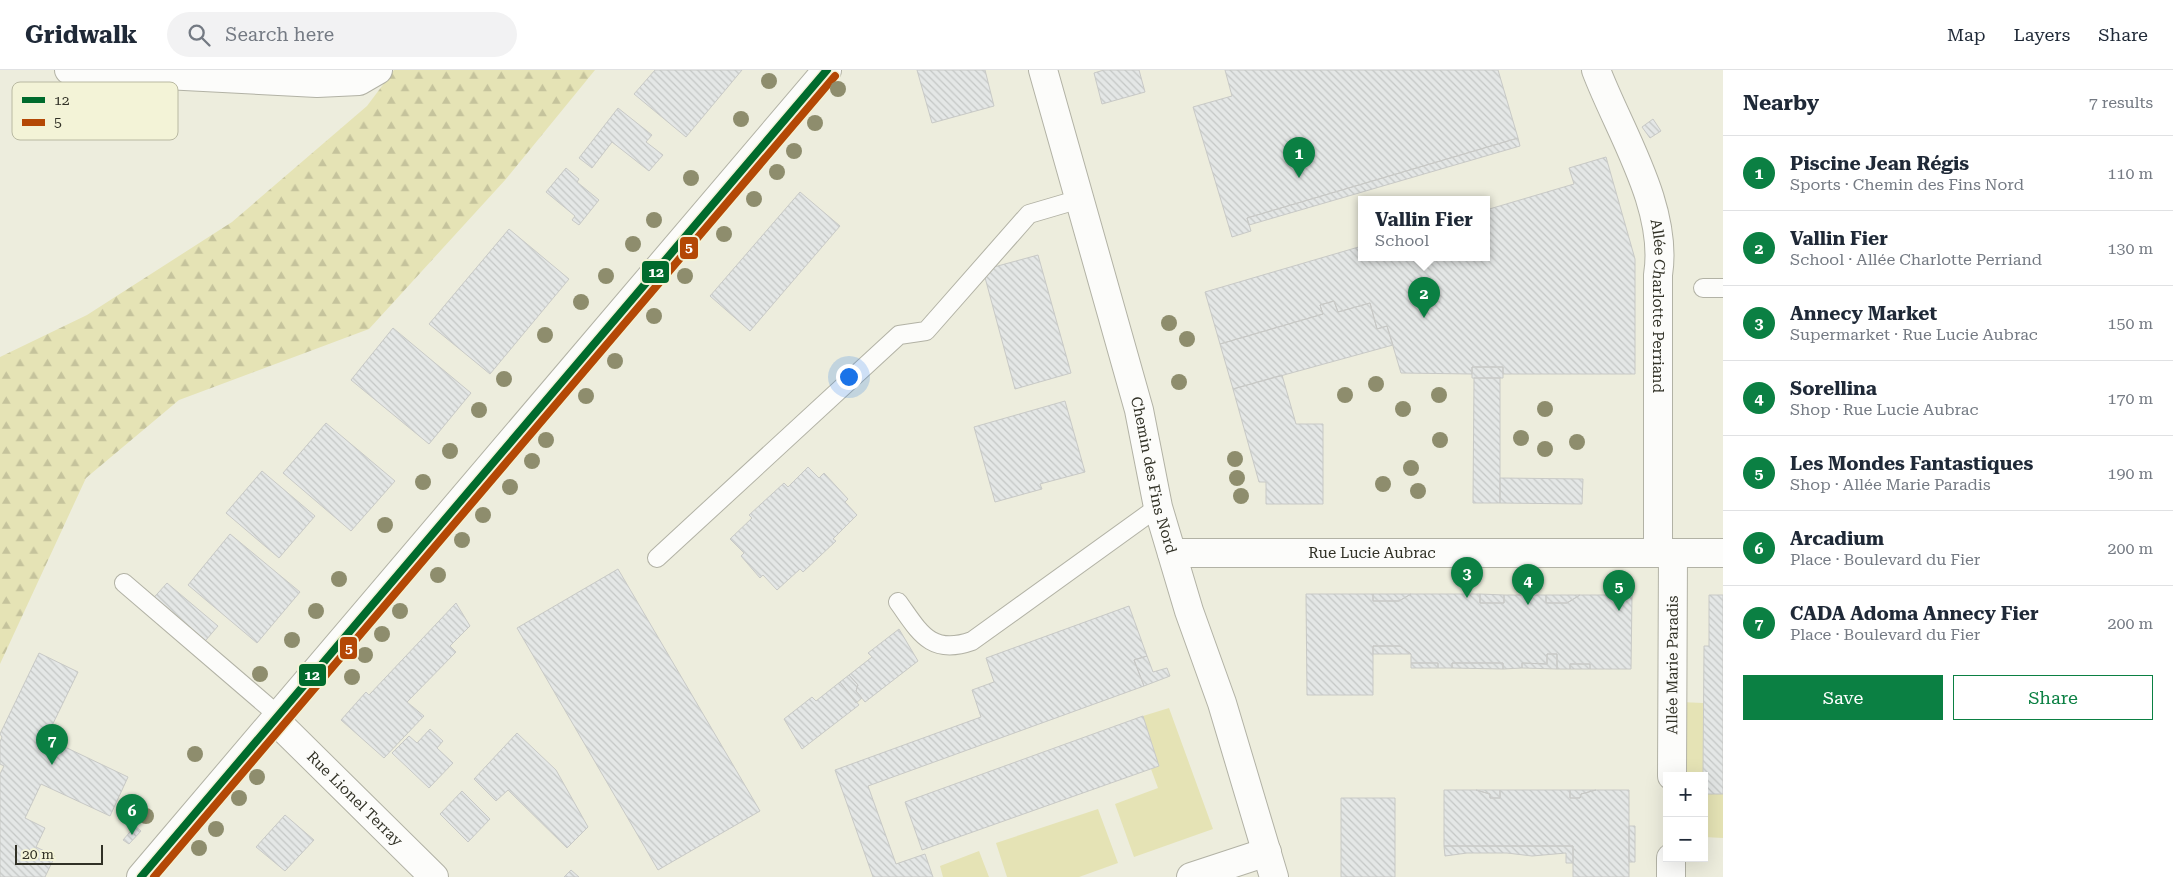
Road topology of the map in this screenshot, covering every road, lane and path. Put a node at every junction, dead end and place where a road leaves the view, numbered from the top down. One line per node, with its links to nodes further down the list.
1 (69, 70): 2 (street)
2 (378, 70)
3 (827, 70): 16 (street)
4 (1043, 70): 6 (street, Chemin des Fins Nord)
5 (1603, 71): 10 (street, Allée Charlotte Perriand)
6 (1080, 199): 9 (street, Chemin des Fins Nord); 13 (lane)
7 (1703, 288): 8 (lane)
8 (1723, 288)
9 (1158, 507): 11 (street, Chemin des Fins Nord); 15 (lane)
10 (1666, 552): 11 (street, Rue Lucie Aubrac); 12 (street, Rue Lucie Aubrac); 17 (street, Allée Marie Paradis)
11 (1172, 553): 19 (street, Chemin des Fins Nord)
12 (1723, 553)
13 (657, 558)
14 (124, 583): 16 (lane)
15 (898, 602)
16 (277, 718): 20 (street); 21 (street, Rue Lionel Terray)
17 (1672, 772)
18 (1671, 862): 23 (street)
19 (1271, 864): 22 (street)
20 (140, 877)
21 (434, 877)
22 (1191, 877)
23 (1671, 877)

